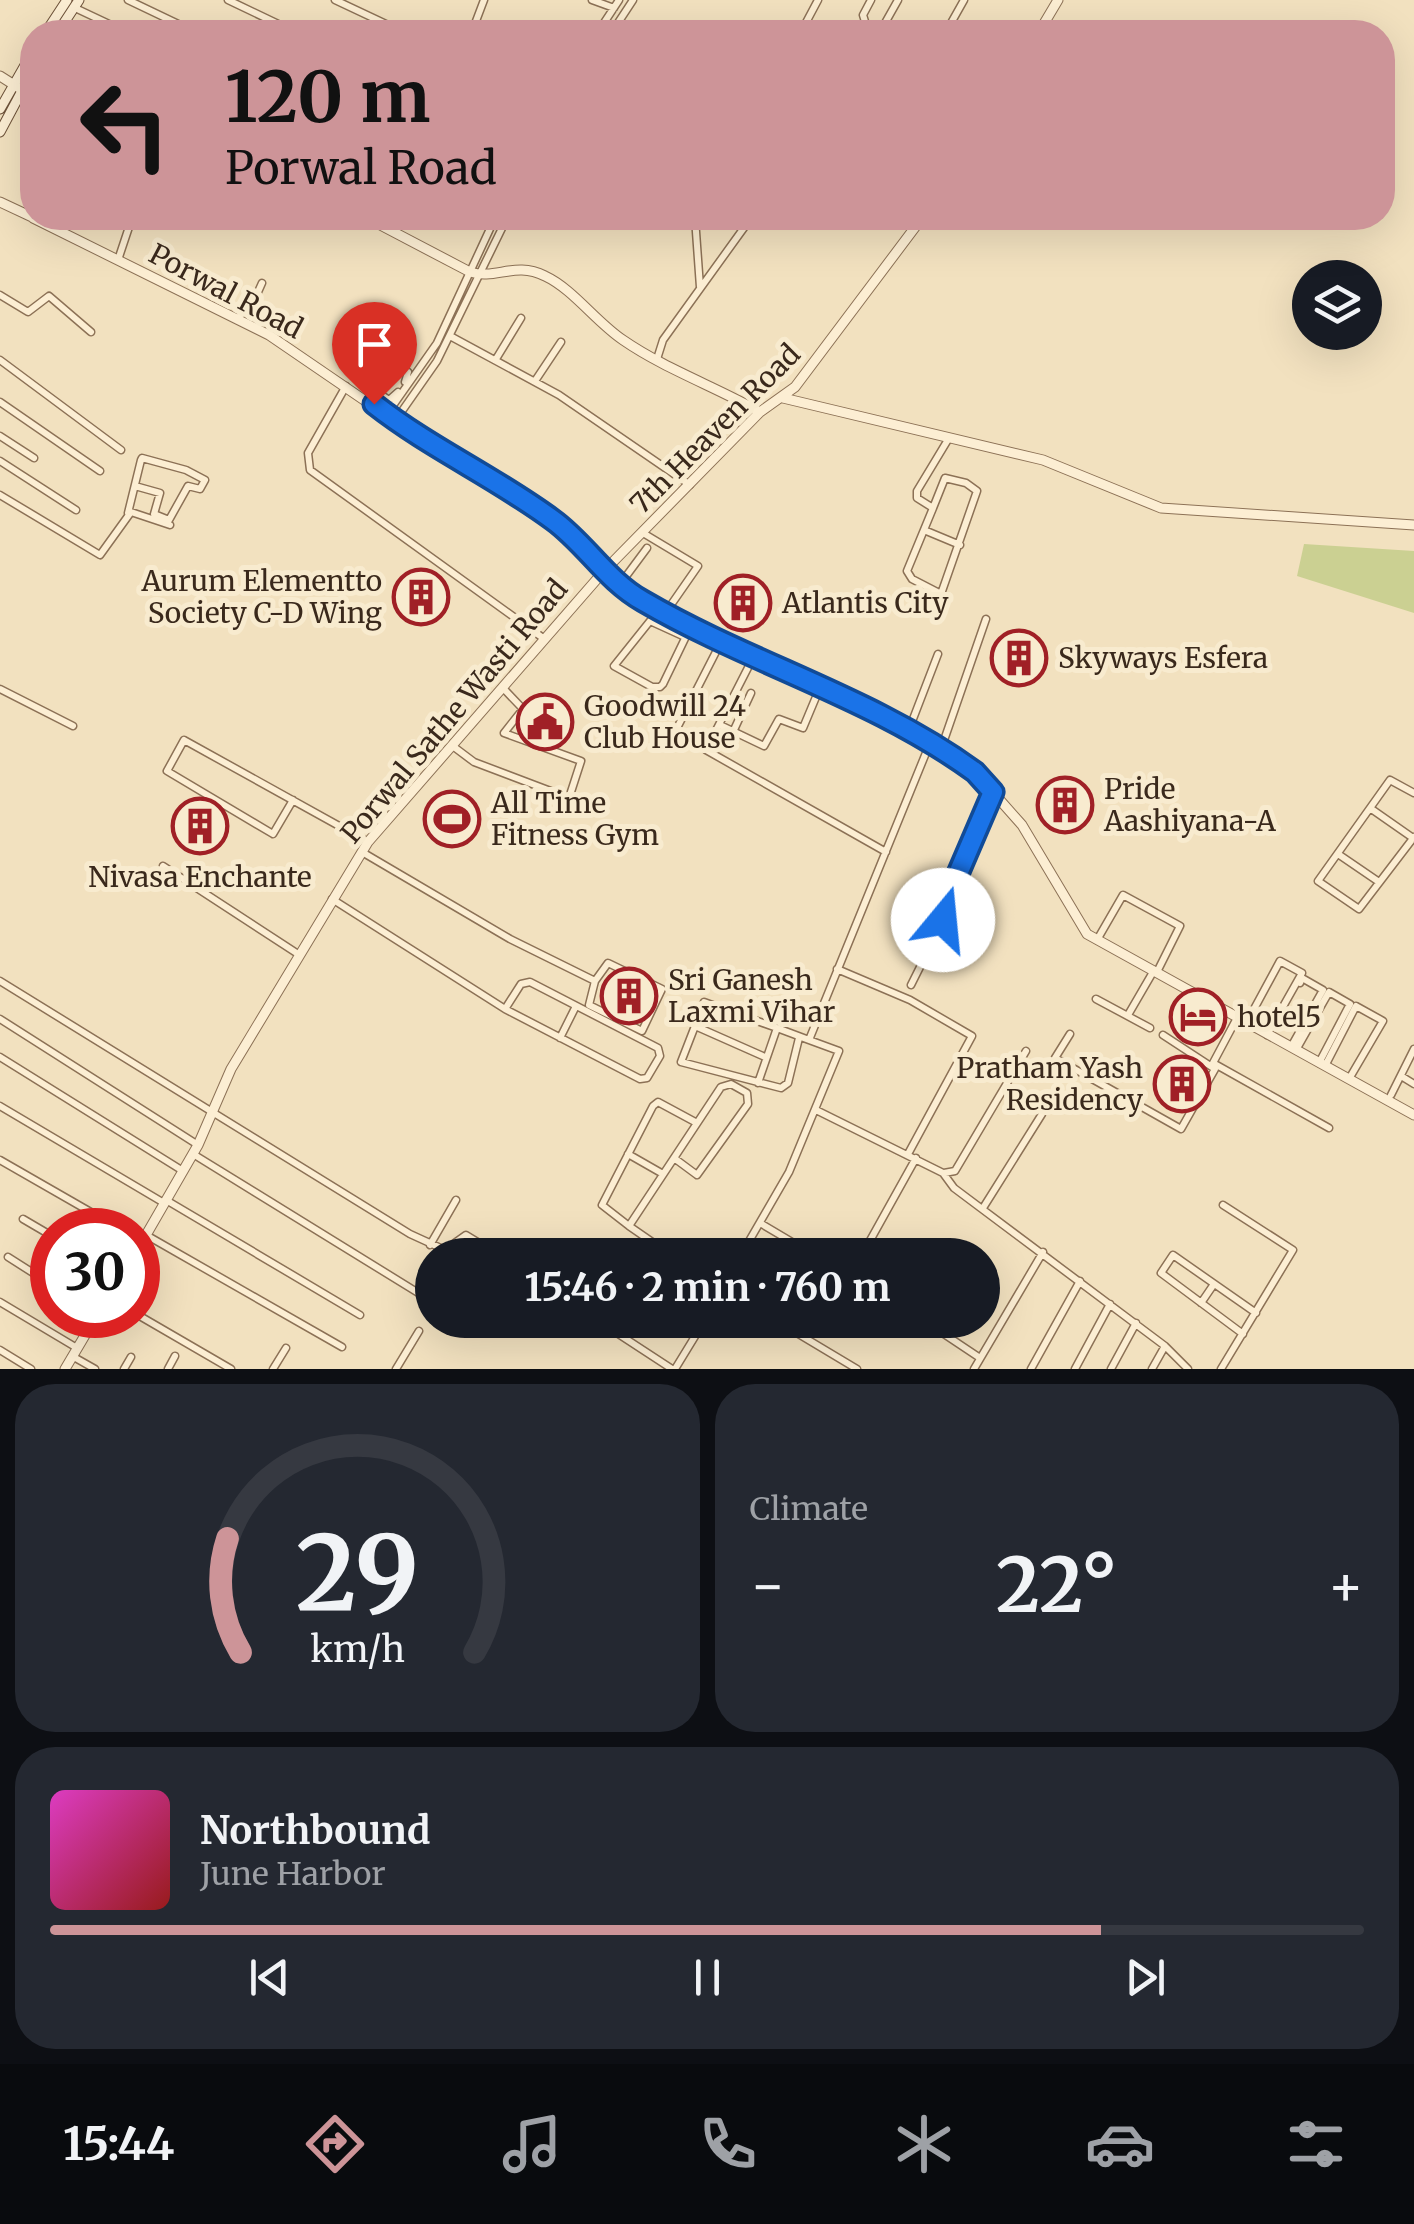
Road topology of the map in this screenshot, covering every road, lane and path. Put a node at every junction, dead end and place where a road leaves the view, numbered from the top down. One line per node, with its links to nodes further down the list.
1 (128, 0): 8 (street)
2 (228, 0): 9 (street)
3 (335, 0): 10 (street)
4 (592, 0): 6 (street)
5 (72, 2): 7 (street)
6 (616, 4)
7 (104, 20)
8 (170, 20)
9 (269, 20)
10 (378, 20)
11 (0, 76): 14 (street)
12 (20, 83): 14 (street)
13 (20, 86): 14 (street)
14 (18, 88): 15 (street); 16 (street)
15 (0, 109)
16 (0, 132)
17 (59, 230): 25 (street, Porwal Road)
18 (128, 230): 25 (street)
19 (390, 230): 26 (street)
20 (490, 230): 26 (street)
21 (500, 230): 26 (street)
22 (696, 230): 28 (street)
23 (742, 230): 28 (street)
24 (913, 230): 40 (street, 7th Heaven Road)
25 (118, 260): 31 (street, Porwal Road)
26 (475, 274): 33 (street); 36 (street); 44 (street)
27 (262, 283): 31 (street)
28 (700, 288): 36 (street)
29 (0, 296): 32 (street)
30 (521, 318): 35 (street)
31 (238, 320): 39 (street, Porwal Road)
32 (91, 332)
33 (450, 336): 35 (street); 44 (street)
34 (561, 342): 38 (street)
35 (496, 359): 38 (street)
36 (657, 359): 43 (street)
37 (0, 360): 47 (street)
38 (536, 382): 52 (street)
39 (346, 385): 41 (street, Porwal Road); 69 (street)
40 (783, 398): 43 (street, 7th Heaven Road); 46 (street)
41 (377, 399): 41 (street); 44 (street, Porwal Road)
42 (0, 402): 50 (street)
43 (760, 412): 52 (street, 7th Heaven Road)
44 (391, 417): 63 (street, Porwal Road)
45 (0, 436): 48 (street)
46 (949, 436): 54 (street); 57 (street)
47 (120, 450)
48 (34, 458)
49 (0, 460): 55 (street)
50 (100, 471)
51 (134, 486): 51 (street); 56 (street)
52 (691, 486): 60 (street, 7th Heaven Road)
53 (0, 494): 56 (street)
54 (933, 508): 59 (street); 61 (street)
55 (76, 510)
56 (128, 513): 58 (street)
57 (1414, 524)
58 (170, 525)
59 (924, 530): 61 (street); 61 (street)
60 (643, 532): 63 (street, 7th Heaven Road); 65 (street)
61 (960, 545)
62 (647, 548): 64 (street)
63 (604, 570): 64 (street, Porwal Road); 69 (street, Porwal Sathe Wasti Road)
64 (620, 584): 65 (street, Porwal Road)
65 (666, 613): 67 (street, Porwal Road)
66 (986, 619): 84 (street)
67 (690, 626): 68 (street); 70 (street, Porwal Road)
68 (685, 636): 68 (street)
69 (543, 638): 74 (street, Porwal Sathe Wasti Road)
70 (722, 640): 71 (street, Porwal Road); 79 (street)
71 (755, 654): 73 (street, Porwal Road); 77 (street)
72 (938, 654): 81 (street)
73 (822, 685): 80 (street); 81 (street, Porwal Road)
74 (502, 687): 83 (street, Porwal Sathe Wasti Road); 83 (street)
75 (0, 689): 78 (street)
76 (751, 693): 80 (street)
77 (719, 725): 80 (street); 91 (street)
78 (73, 726)
79 (676, 730)
80 (733, 732)
81 (908, 732): 82 (street, Porwal Road)
82 (930, 743): 84 (street, Porwal Road); 91 (street)
83 (454, 747): 90 (street, Porwal Sathe Wasti Road)
84 (940, 749): 85 (street, Porwal Road)
85 (993, 792): 96 (street, Porwal Road); 102 (street)
86 (1414, 793): 88 (street)
87 (293, 800): 87 (street); 90 (street)
88 (1370, 808): 89 (street); 92 (street)
89 (1414, 838): 94 (street)
90 (365, 847): 95 (street, Porwal Sathe Wasti Road); 101 (street)
91 (886, 852): 98 (street)
92 (1338, 854): 94 (street); 94 (street)
93 (163, 866): 97 (street)
94 (1379, 882)
95 (332, 899): 97 (street, Porwal Sathe Wasti Road); 105 (street)
96 (1097, 940): 99 (street, Porwal Road); 99 (street)
97 (298, 954): 132 (street, Porwal Sathe Wasti Road)
98 (837, 969): 117 (street); 139 (street)
99 (1155, 972): 106 (street); 108 (street, Porwal Road)
100 (0, 981): 132 (street)
101 (595, 981): 101 (street)
102 (911, 985)
103 (1096, 999): 106 (street)
104 (576, 1006): 105 (street); 115 (street); 115 (street)
105 (505, 1009): 115 (street)
106 (1128, 1015): 111 (street)
107 (0, 1019): 137 (street)
108 (1242, 1021): 114 (street, Porwal Road); 114 (street); 123 (street)
109 (695, 1026): 110 (street); 121 (street); 127 (street)
110 (777, 1028): 116 (street); 121 (street)
111 (1150, 1028)
112 (1070, 1034): 123 (street)
113 (1163, 1035): 123 (street)
114 (1268, 1035): 118 (street, Porwal Road); 118 (street)
115 (560, 1038)
116 (799, 1038): 117 (street); 127 (street)
117 (809, 1040): 131 (street)
118 (1293, 1048): 124 (street, Porwal Road); 124 (street)
119 (1414, 1049): 125 (street)
120 (1026, 1052): 143 (street)
121 (765, 1056): 127 (street)
122 (0, 1057): 142 (street)
123 (1213, 1063): 136 (street)
124 (1322, 1064): 126 (street, Porwal Road); 126 (street)
125 (1401, 1076): 128 (street); 129 (street)
126 (1349, 1079): 134 (street, Porwal Road)
127 (758, 1083)
128 (1414, 1084)
129 (1391, 1094)
130 (0, 1106): 146 (street)
131 (816, 1110): 139 (street); 153 (street)
132 (212, 1113): 137 (street, Porwal Sathe Wasti Road); 155 (street)
133 (1042, 1114): 149 (street)
134 (1414, 1115)
135 (697, 1123): 138 (street); 140 (street); 140 (street)
136 (1330, 1128)
137 (195, 1149): 142 (street, Porwal Sathe Wasti Road); 167 (street)
138 (628, 1154): 144 (street); 154 (street)
139 (912, 1156): 143 (street); 160 (street)
140 (674, 1158): 144 (street)
141 (0, 1160): 148 (street)
142 (183, 1171): 146 (street, Porwal Sathe Wasti Road)
143 (943, 1173): 149 (street)
144 (664, 1174): 154 (street)
145 (456, 1200): 156 (street)
146 (165, 1202): 150 (street, Porwal Sathe Wasti Road); 172 (street)
147 (1223, 1205): 171 (street)
148 (84, 1208)
149 (983, 1208): 162 (street)
150 (160, 1210)
151 (23, 1219): 152 (street)
152 (30, 1223)
153 (760, 1223): 158 (street); 159 (street)
154 (629, 1226): 157 (street)
155 (418, 1238)
156 (434, 1238)
157 (646, 1238)
158 (752, 1238)
159 (785, 1238)
160 (871, 1238)
161 (160, 1251): 183 (street)
162 (1043, 1252): 165 (street); 189 (street)
163 (8, 1257): 164 (street)
164 (30, 1271)
165 (1080, 1280): 170 (street); 201 (street)
166 (1214, 1284): 169 (street); 169 (street); 171 (street)
167 (415, 1291)
168 (0, 1302): 186 (street)
169 (1201, 1303): 175 (street)
170 (1110, 1304): 173 (street); 202 (street)
171 (1256, 1313): 175 (street)
172 (360, 1315)
173 (1136, 1324): 182 (street); 203 (street)
174 (160, 1328): 195 (street)
175 (1243, 1334): 206 (street)
176 (83, 1338): 186 (street)
177 (415, 1338): 197 (street)
178 (625, 1338): 198 (street)
179 (693, 1338): 198 (street)
180 (805, 1338): 199 (street)
181 (949, 1338): 189 (street)
182 (1165, 1346): 204 (street); 205 (street)
183 (342, 1347)
184 (286, 1348): 196 (street)
185 (0, 1350): 190 (street)
186 (75, 1352): 191 (street); 192 (street)
187 (175, 1356): 194 (street)
188 (131, 1357): 193 (street)
189 (980, 1358): 200 (street)
190 (31, 1369)
191 (65, 1369)
192 (95, 1369)
193 (124, 1369)
194 (168, 1369)
195 (231, 1369)
196 (273, 1369)
197 (396, 1369)
198 (674, 1369)
199 (858, 1369)
200 (974, 1369)
201 (1031, 1369)
202 (1075, 1369)
203 (1111, 1369)
204 (1152, 1369)
205 (1188, 1369)
206 (1221, 1369)

